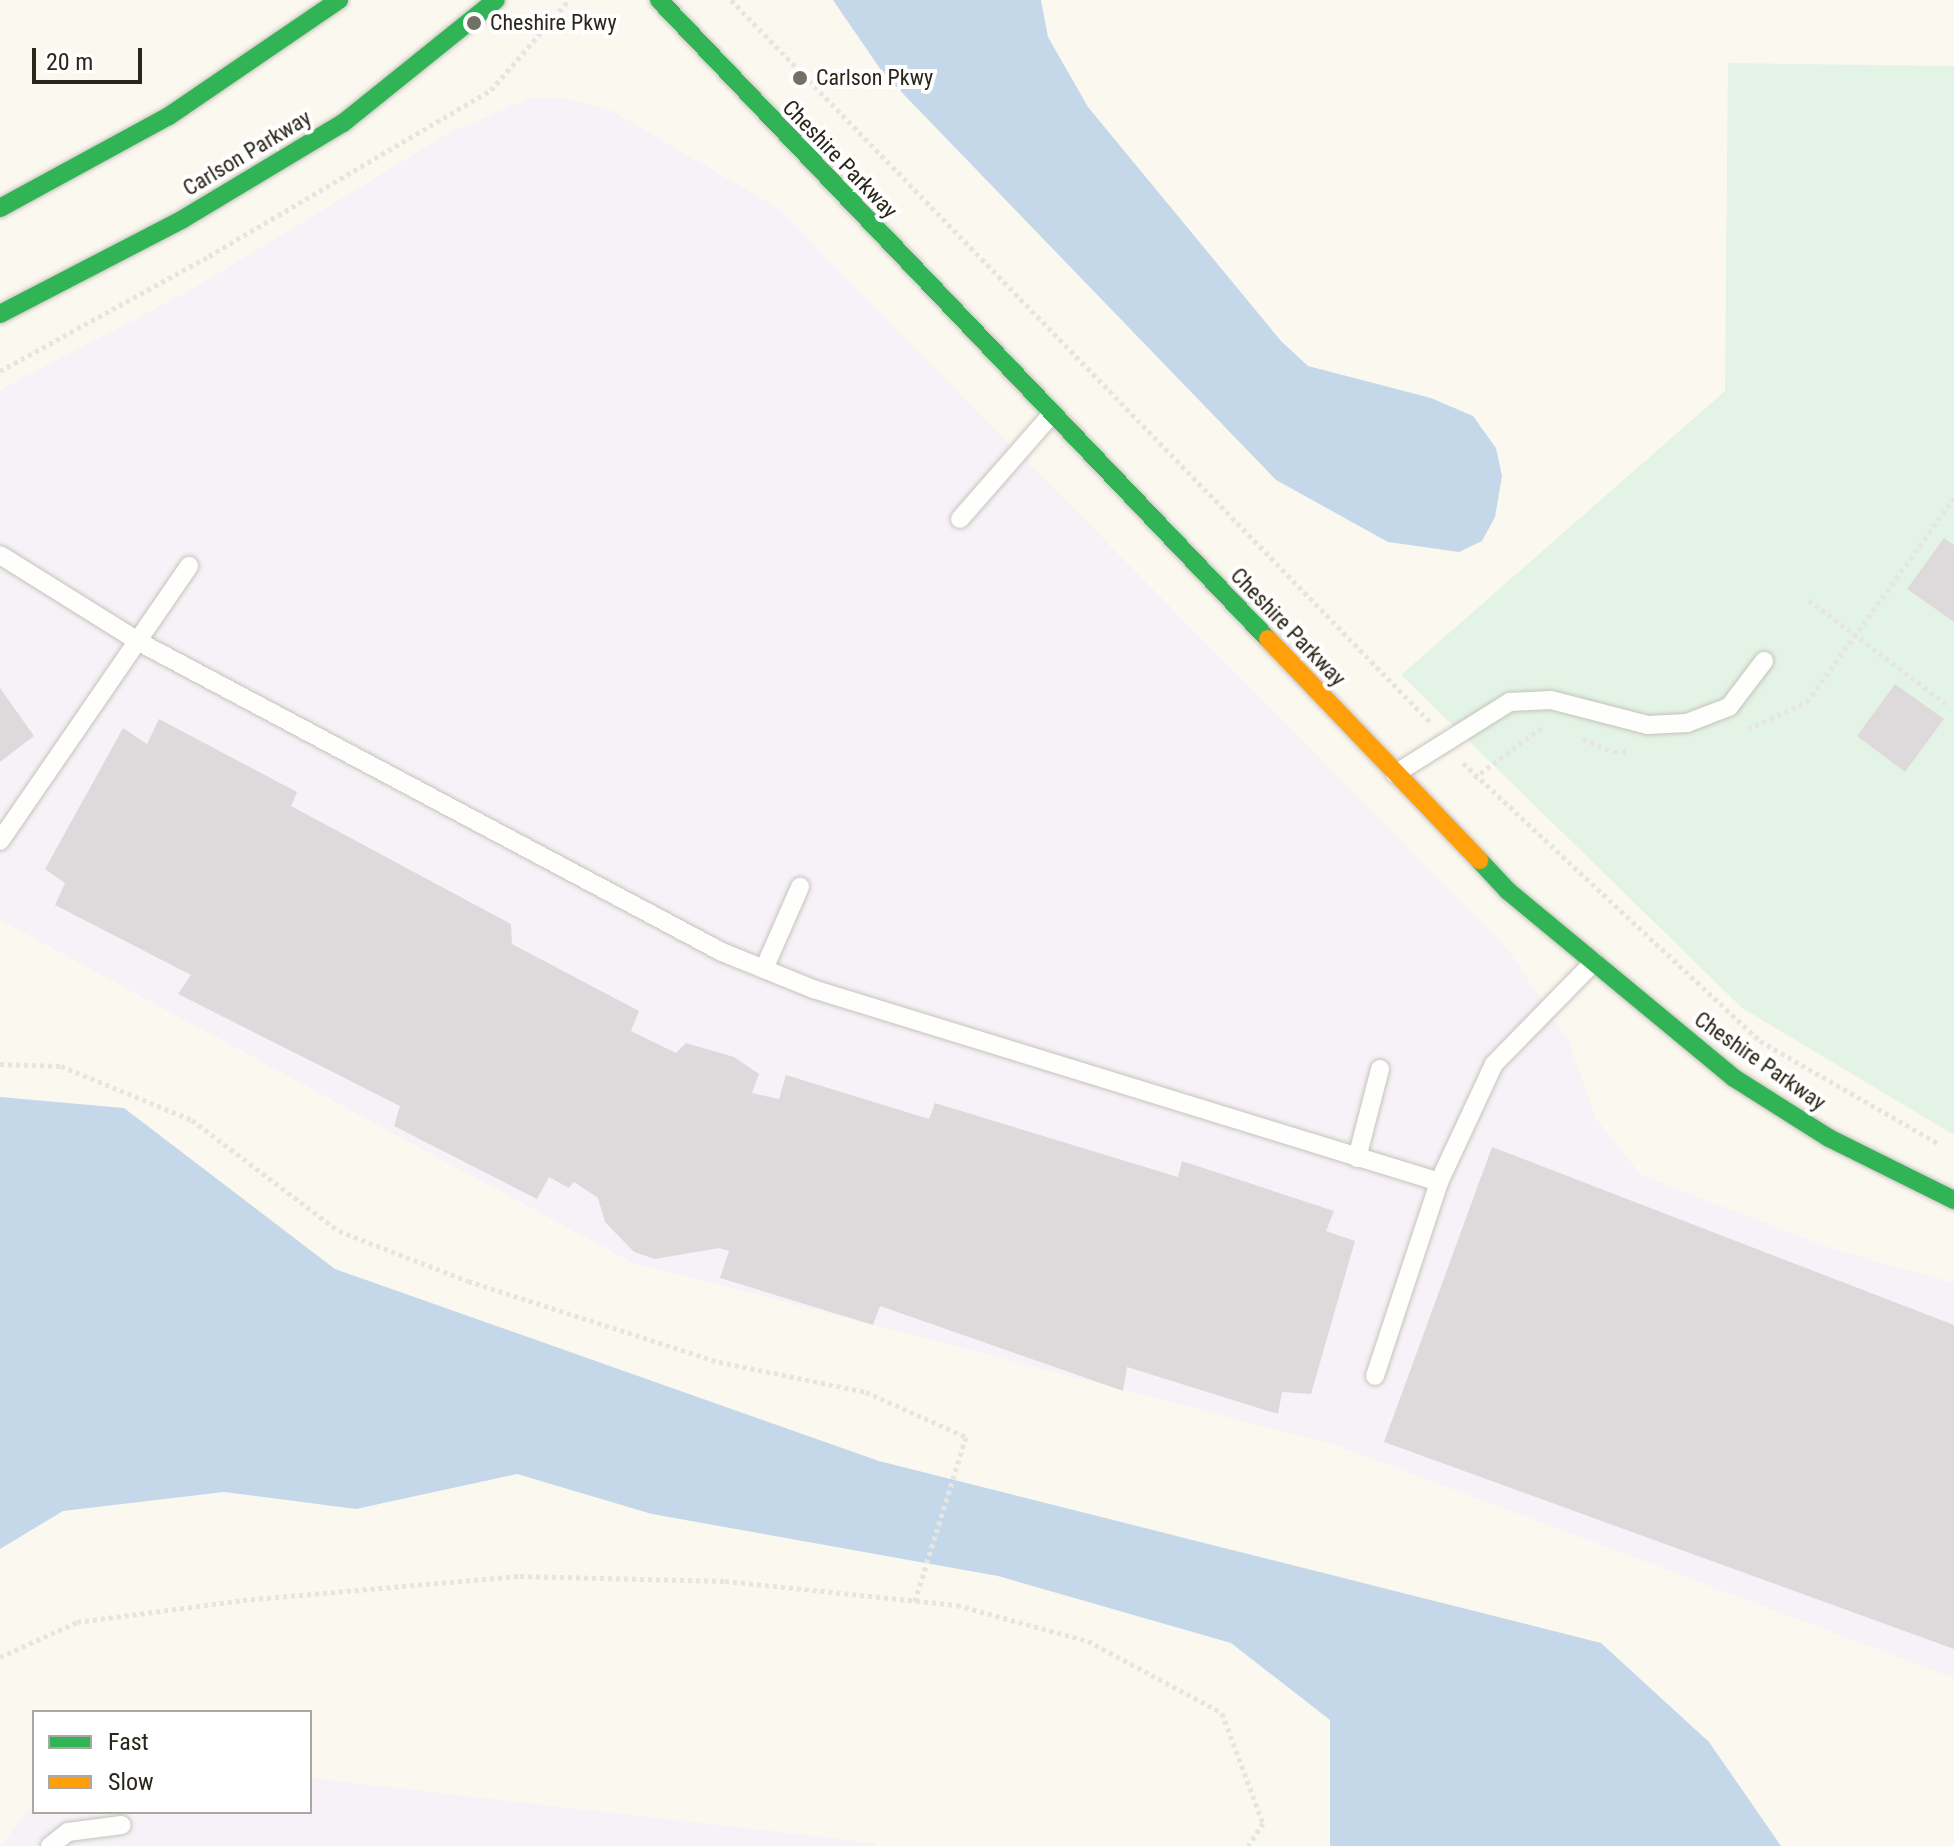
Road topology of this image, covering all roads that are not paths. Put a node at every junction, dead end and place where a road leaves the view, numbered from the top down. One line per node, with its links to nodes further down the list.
1 (339, 0): 6 (street)
2 (496, 0): 7 (street, Carlson Parkway)
3 (659, 0): 5 (street, Cheshire Parkway)
4 (688, 0): 5 (street)
5 (691, 37): 8 (street, Cheshire Parkway)
6 (0, 208)
7 (0, 314)
8 (1051, 415): 9 (lane); 14 (street, Cheshire Parkway)
9 (960, 519)
10 (0, 555): 12 (lane)
11 (189, 566): 12 (lane)
12 (141, 643): 15 (lane); 18 (lane)
13 (1764, 661): 14 (lane)
14 (1395, 774): 17 (street, Cheshire Parkway)
15 (0, 841)
16 (800, 887): 18 (lane)
17 (1595, 961): 21 (lane); 22 (street, Cheshire Parkway)
18 (764, 969): 20 (lane)
19 (1380, 1069): 20 (lane)
20 (1357, 1158): 21 (lane)
21 (1439, 1182): 23 (lane)
22 (1954, 1200)
23 (1375, 1376)
24 (122, 1825): 25 (lane)
25 (50, 1846)

